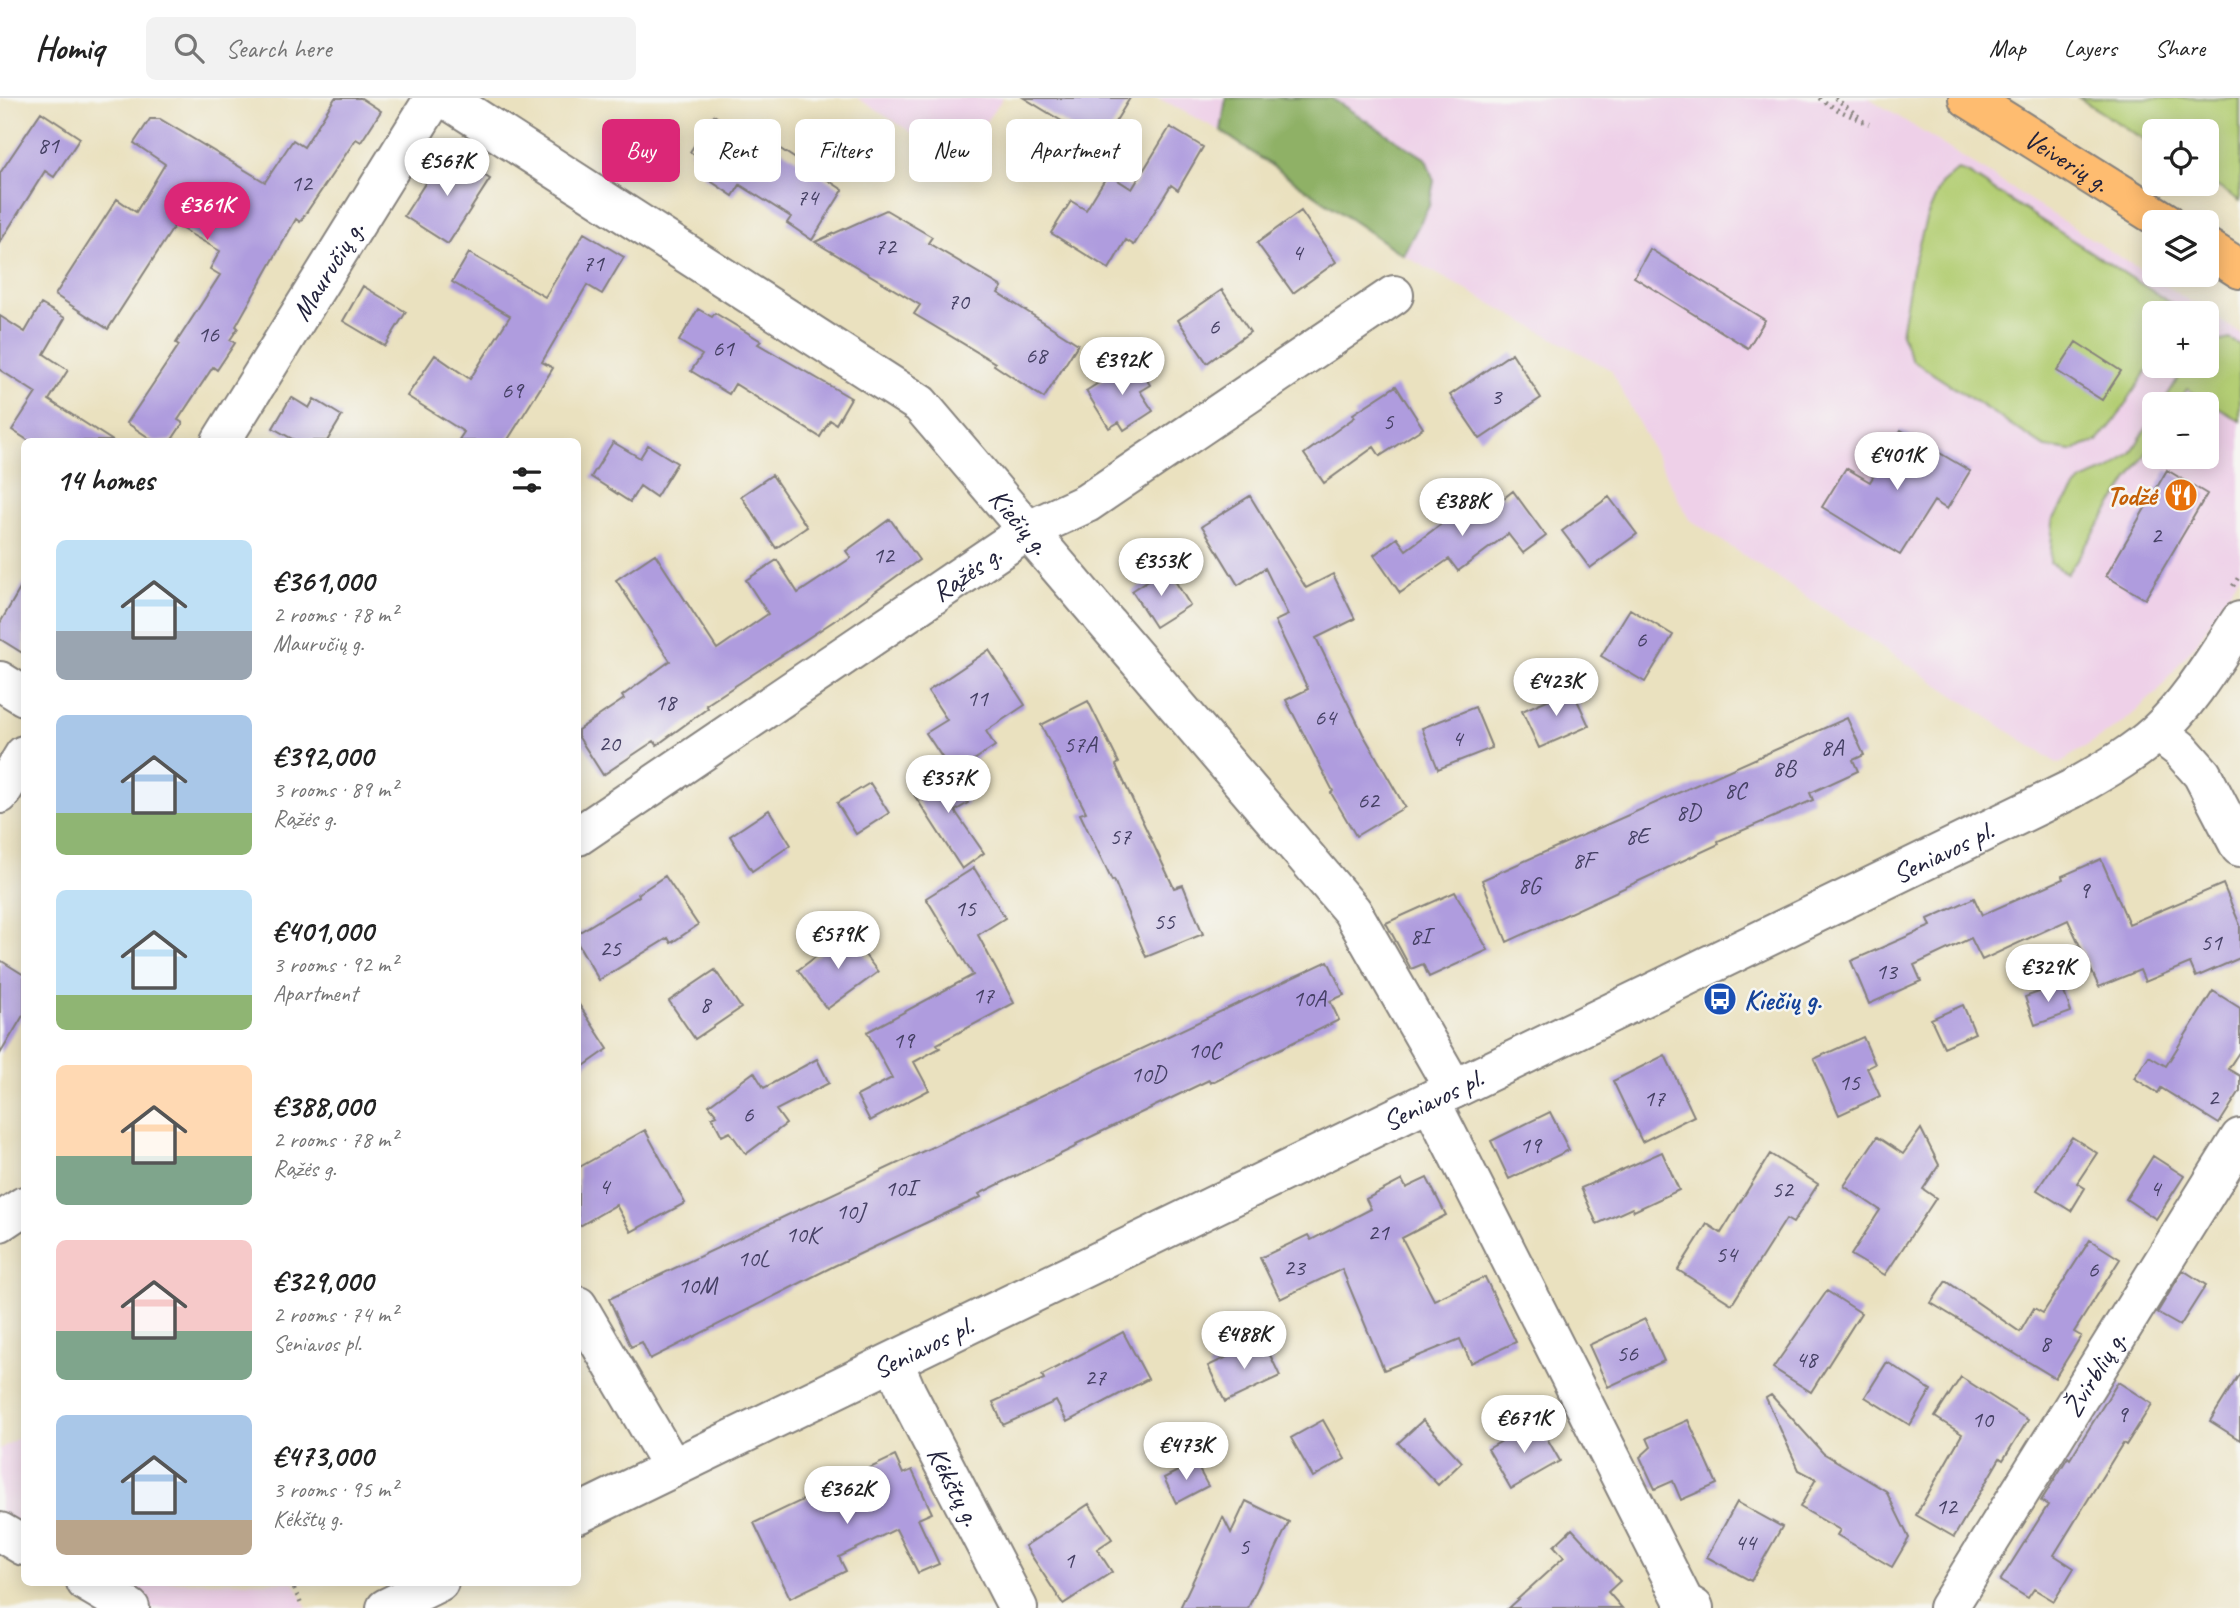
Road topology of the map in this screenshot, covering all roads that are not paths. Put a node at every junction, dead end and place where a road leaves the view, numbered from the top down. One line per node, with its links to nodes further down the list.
1 (434, 98): 8 (street, Mauručių g.)
2 (445, 98): 9 (street, Kiečių g.)
3 (1968, 98): 4 (main road, Veiverių g.)
4 (2147, 210)
5 (2219, 256): 6 (main road)
6 (2240, 269)
7 (1394, 295): 9 (street, Rąžės g.)
8 (223, 438)
9 (1029, 530): 16 (street, Rąžės g.); 18 (street, Kiečių g.)
10 (2240, 621): 13 (street, Seniavos pl.)
11 (0, 681): 12 (street)
12 (21, 694)
13 (2158, 732): 17 (street); 18 (street, Seniavos pl.)
14 (21, 760): 15 (street)
15 (0, 794)
16 (581, 834)
17 (2240, 847)
18 (1442, 1096): 23 (street, Seniavos pl.); 30 (street, Kiečių g.)
19 (2240, 1138): 34 (street, Žvirblių g.)
20 (21, 1208): 21 (street)
21 (0, 1222)
22 (581, 1311): 24 (street)
23 (894, 1362): 24 (street, Seniavos pl.); 33 (street, Kėkštų g.)
24 (672, 1467): 25 (street, Seniavos pl.)
25 (581, 1512)
26 (0, 1532): 27 (street)
27 (21, 1544)
28 (93, 1586): 31 (street)
29 (431, 1586): 32 (street)
30 (1686, 1606)
31 (130, 1608)
32 (386, 1608)
33 (1018, 1608)
34 (1948, 1608)

